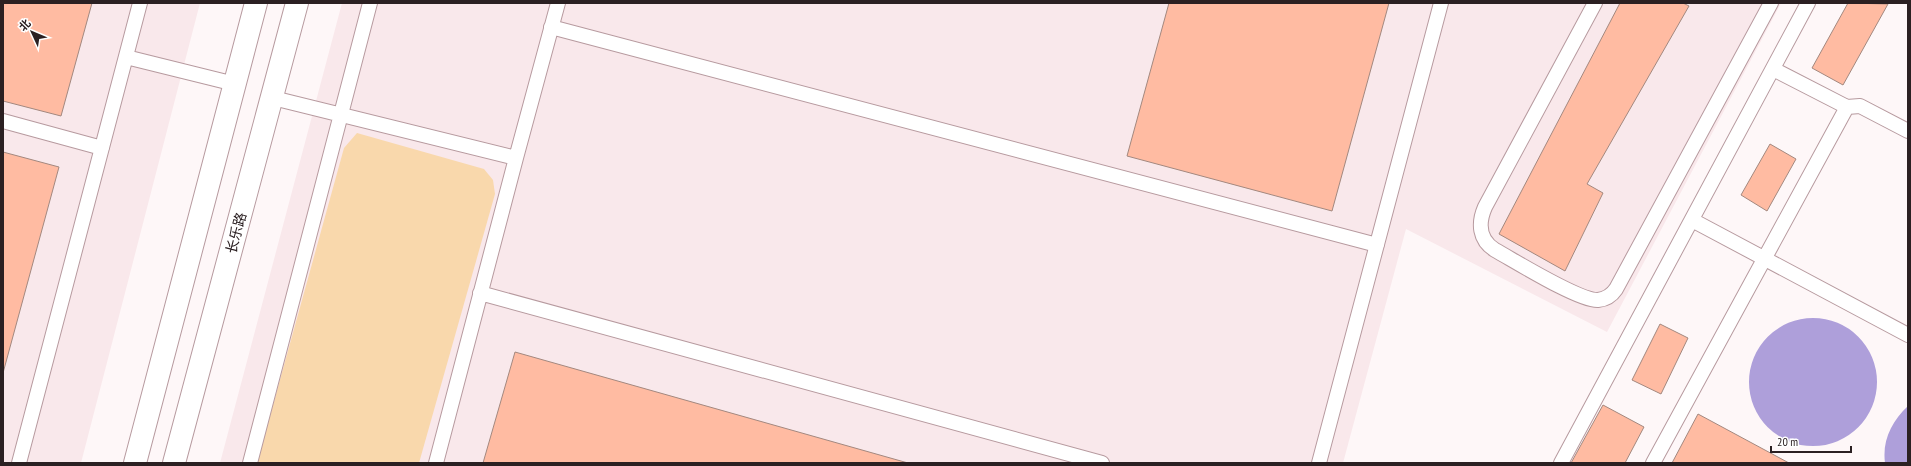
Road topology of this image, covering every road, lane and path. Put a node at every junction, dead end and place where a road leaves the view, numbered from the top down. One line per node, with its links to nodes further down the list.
1 (140, 3): 11 (lane)
2 (256, 3): 13 (street)
3 (297, 3): 14 (street, 长乐路)
4 (370, 3): 16 (lane)
5 (558, 3): 10 (lane)
6 (1441, 3): 22 (lane)
7 (1595, 3): 9 (lane)
8 (1808, 3): 12 (lane)
9 (1768, 4)
10 (551, 27): 20 (lane); 22 (lane)
11 (126, 57): 13 (lane); 19 (lane)
12 (1773, 69): 15 (lane); 21 (lane)
13 (235, 84): 27 (street)
14 (272, 98): 16 (lane); 28 (street, 长乐路)
15 (1847, 107): 18 (lane); 23 (lane)
16 (341, 115): 20 (lane); 29 (lane)
17 (3, 121): 19 (lane)
18 (1908, 131)
19 (102, 148): 26 (lane)
20 (516, 158): 24 (lane)
21 (1692, 220): 23 (lane); 33 (lane)
22 (1377, 245): 32 (lane)
23 (1765, 259): 25 (lane); 34 (lane)
24 (480, 293): 30 (lane); 31 (lane)
25 (1908, 335)
26 (19, 463)
27 (135, 463)
28 (174, 463)
29 (250, 463)
30 (436, 463)
31 (1102, 463)
32 (1319, 463)
33 (1561, 463)
34 (1653, 463)

